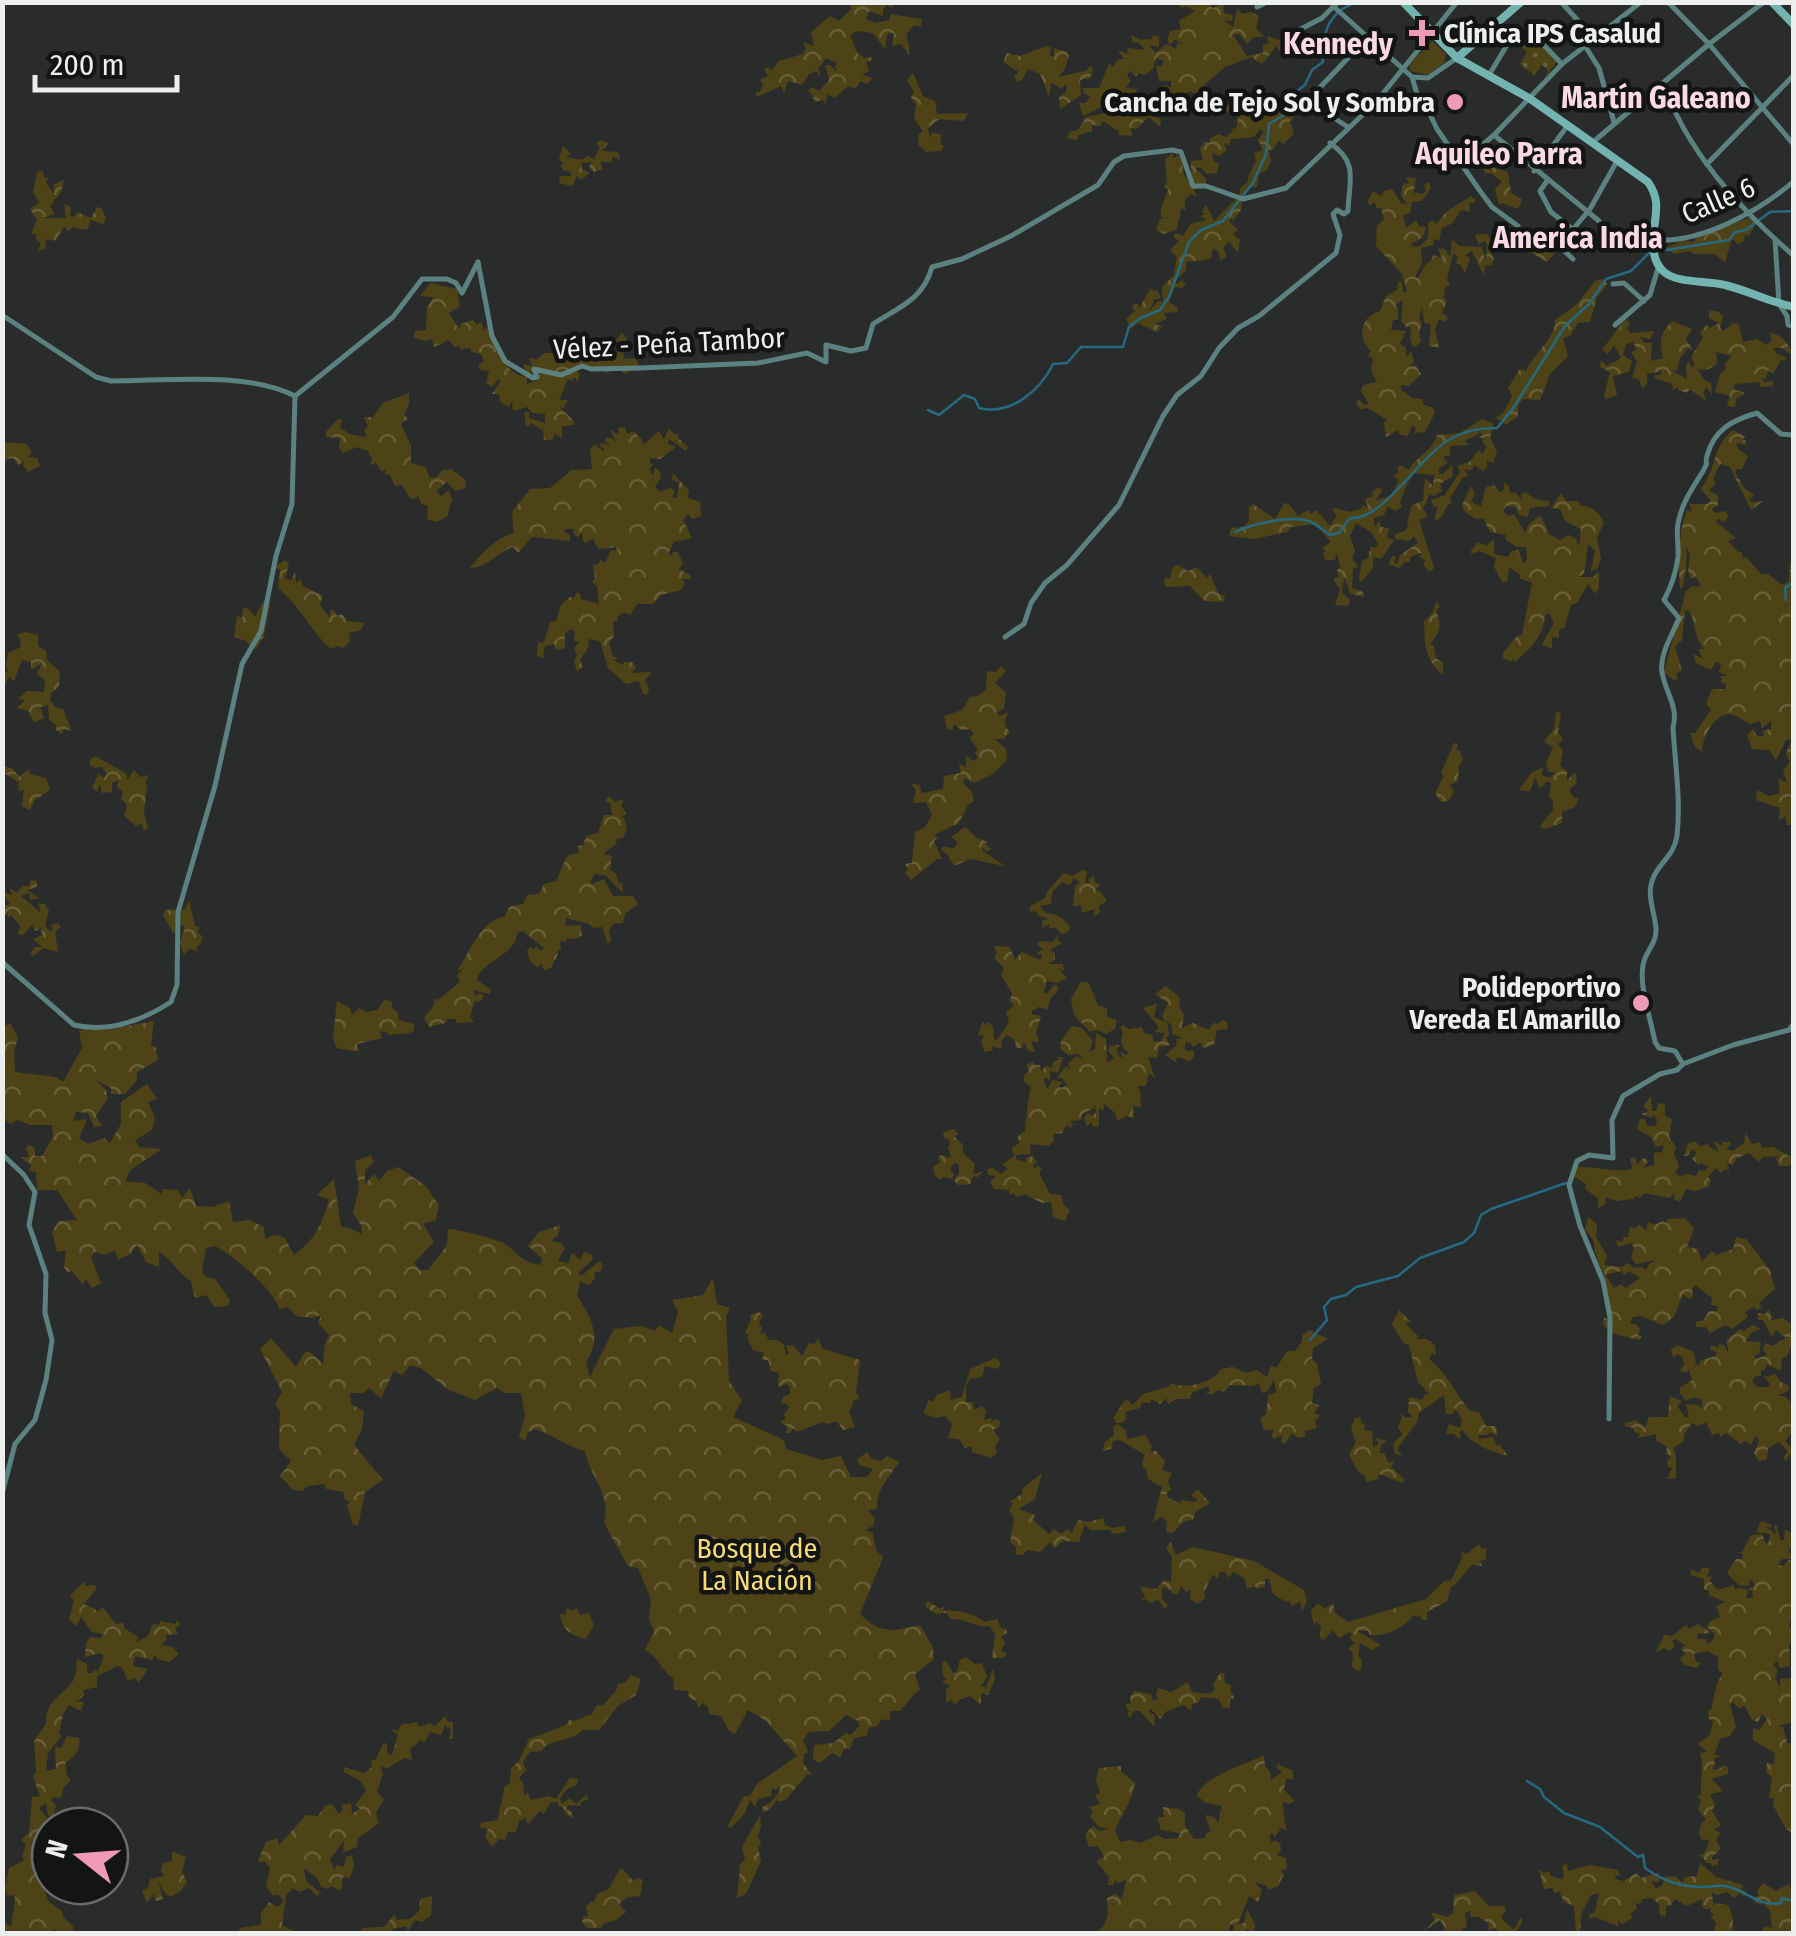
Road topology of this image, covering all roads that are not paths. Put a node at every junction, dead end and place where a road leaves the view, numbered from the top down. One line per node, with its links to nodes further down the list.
1 (1267, 2): 10 (street)
2 (1402, 2): 15 (main road)
3 (1457, 2): 15 (street)
4 (1520, 2): 13 (main road)
5 (1561, 2): 18 (street)
6 (1641, 2): 18 (street)
7 (1668, 2): 19 (street)
8 (1764, 2): 19 (street)
9 (1772, 2): 12 (main road)
10 (1257, 7)
11 (1336, 8): 14 (street); 16 (street)
12 (1794, 24)
13 (1490, 28): 21 (main road); 24 (street)
14 (1295, 32)
15 (1432, 34): 21 (main road); 23 (street)
16 (1368, 37): 23 (street); 32 (street)
17 (1536, 37): 22 (street)
18 (1594, 37): 20 (street)
19 (1709, 44): 27 (street); 29 (street)
20 (1585, 46): 22 (street); 30 (street)
21 (1457, 58): 24 (main road); 26 (street)
22 (1562, 64): 28 (street)
23 (1402, 68): 26 (street); 32 (street)
24 (1489, 75): 28 (main road)
25 (1794, 75): 29 (street)
26 (1412, 77): 38 (street)
27 (1661, 84): 30 (street); 39 (street)
28 (1529, 98): 31 (main road); 33 (street)
29 (1762, 107): 36 (street); 39 (street)
30 (1614, 123): 34 (street)
31 (1568, 125): 34 (main road); 40 (street)
32 (1348, 128): 35 (street)
33 (1494, 135): 38 (street); 40 (street)
34 (1592, 142): 37 (main road)
35 (1330, 143): 61 (street, Vélez - Peña Tambor); 63 (street)
36 (1794, 145)
37 (1617, 160): 43 (street); 50 (main road)
38 (1462, 162): 46 (street)
39 (1707, 164): 44 (street)
40 (1534, 171): 41 (street)
41 (1547, 181): 43 (street); 47 (street)
42 (1794, 182): 44 (street, Calle 6)
43 (1587, 212): 45 (street); 47 (street)
44 (1753, 215): 48 (street); 50 (street, Calle 6)
45 (1599, 220)
46 (1518, 226)
47 (1572, 229): 49 (street); 52 (street)
48 (1775, 239): 51 (street); 56 (street)
49 (1586, 240)
50 (1653, 242): 53 (main road)
51 (1794, 256)
52 (1572, 259)
53 (1656, 261): 55 (street); 56 (main road)
54 (1613, 284): 55 (street)
55 (1644, 301): 59 (street)
56 (1778, 304): 57 (main road); 60 (street)
57 (1794, 307)
58 (2, 316): 61 (street)
59 (1614, 325)
60 (1794, 327)
61 (295, 396): 64 (street)
62 (1794, 436): 66 (street)
63 (1005, 637)
64 (2, 962)
65 (1794, 1024): 66 (street)
66 (1683, 1064): 68 (street)
67 (2, 1154): 69 (street)
68 (1609, 1420)
69 (2, 1494)

